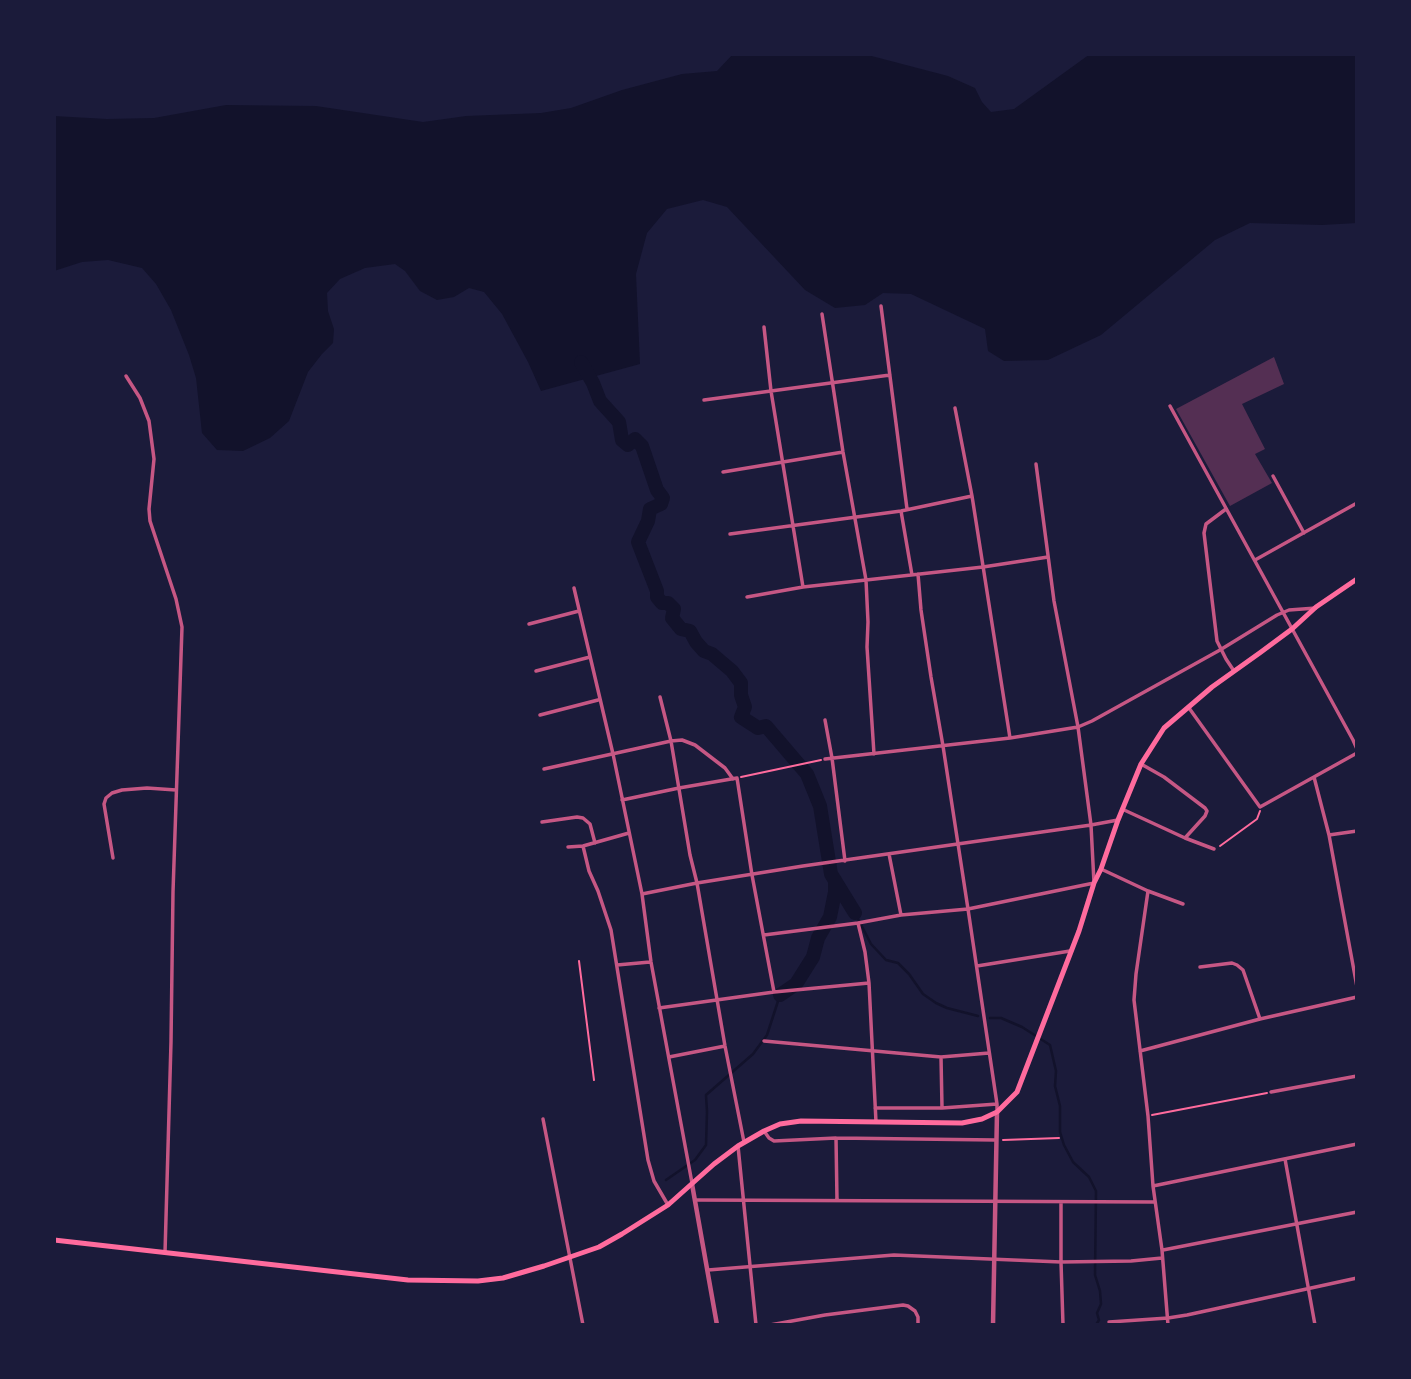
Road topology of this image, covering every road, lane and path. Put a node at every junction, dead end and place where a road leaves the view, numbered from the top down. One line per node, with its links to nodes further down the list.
1 (881, 306): 4 (street)
2 (822, 314): 6 (street)
3 (764, 327): 7 (street)
4 (890, 374): 6 (street); 18 (street)
5 (126, 376): 63 (street)
6 (832, 382): 7 (street); 11 (street)
7 (771, 391): 8 (street); 12 (street)
8 (704, 400)
9 (1170, 407): 19 (street)
10 (955, 408): 16 (street)
11 (843, 452): 12 (street); 21 (street)
12 (783, 462): 14 (street); 22 (street)
13 (1036, 464): 25 (street)
14 (723, 472)
15 (1273, 475): 23 (street)
16 (972, 496): 18 (street); 27 (street)
17 (1357, 503): 23 (street)
18 (907, 509): 20 (street)
19 (1226, 509): 26 (street); 40 (street)
20 (901, 511): 21 (street); 29 (street)
21 (855, 517): 22 (street); 31 (street)
22 (793, 526): 24 (street); 32 (street)
23 (1304, 533): 26 (street)
24 (730, 534)
25 (1048, 557): 27 (street); 49 (street)
26 (1254, 560): 37 (street)
27 (983, 566): 28 (street); 50 (street)
28 (918, 574): 29 (street); 52 (street)
29 (912, 575): 31 (street)
30 (1357, 579): 35 (main road)
31 (866, 580): 32 (street); 55 (street)
32 (803, 587): 34 (street)
33 (573, 588): 36 (street)
34 (747, 597)
35 (1316, 607): 37 (street); 39 (main road)
36 (579, 611): 38 (street); 41 (street)
37 (1283, 612): 39 (street); 40 (street)
38 (529, 624)
39 (1292, 629): 43 (main road); 53 (street)
40 (1220, 650): 43 (street); 49 (street)
41 (590, 657): 42 (street); 45 (street)
42 (536, 671)
43 (1234, 671): 46 (main road)
44 (660, 697): 51 (street)
45 (599, 700): 47 (street); 54 (street)
46 (1188, 706): 58 (main road); 65 (street)
47 (540, 715)
48 (825, 720): 56 (street)
49 (1078, 727): 50 (street); 69 (street)
50 (1010, 738): 52 (street)
51 (671, 741): 54 (street); 61 (street); 62 (street)
52 (943, 746): 55 (street); 75 (street)
53 (1357, 751): 60 (street)
54 (613, 754): 59 (street); 64 (street)
55 (874, 754): 56 (street)
56 (832, 758): 57 (street); 81 (street)
57 (825, 759): 61 (path)
58 (1141, 764): 66 (main road); 73 (street)
59 (544, 769)
60 (1314, 777): 65 (street); 72 (street)
61 (735, 779): 62 (street); 83 (street)
62 (679, 788): 64 (street); 84 (street)
63 (176, 790): 80 (street); 144 (street)
64 (622, 800): 71 (street)
65 (1260, 807): 78 (path)
66 (1122, 809): 67 (main road); 73 (street)
67 (1118, 820): 69 (street); 82 (main road)
68 (542, 822): 74 (street)
69 (1091, 825): 75 (street); 85 (street)
70 (1357, 831): 72 (street)
71 (629, 833): 74 (street); 87 (street)
72 (1329, 835): 100 (street)
73 (1185, 838): 78 (street)
74 (595, 843): 76 (street)
75 (958, 844): 79 (street); 89 (street)
76 (583, 846): 77 (street); 96 (street)
77 (568, 848)
78 (1214, 849)
79 (888, 854): 81 (street); 90 (street)
80 (113, 858)
81 (845, 861): 83 (street)
82 (1101, 869): 85 (main road); 86 (street)
83 (752, 875): 84 (street); 92 (street)
84 (697, 883): 87 (street); 103 (street)
85 (1094, 883): 89 (street); 93 (main road)
86 (1148, 891): 88 (street); 108 (street)
87 (642, 894): 95 (street)
88 (1183, 904)
89 (968, 909): 90 (street); 97 (street)
90 (901, 915): 91 (street)
91 (859, 923): 92 (street); 99 (street)
92 (764, 935): 101 (street)
93 (1070, 951): 97 (street); 119 (main road)
94 (579, 961): 114 (path)
95 (651, 962): 96 (street); 104 (street)
96 (617, 965): 139 (street)
97 (976, 966): 110 (street)
98 (1200, 967): 105 (street)
99 (869, 983): 101 (street); 109 (street)
100 (1357, 987)
101 (774, 992): 103 (street)
102 (1357, 997): 105 (street)
103 (717, 1000): 104 (street); 107 (street)
104 (659, 1008): 112 (street)
105 (1260, 1020): 108 (street)
106 (764, 1041): 109 (street)
107 (725, 1046): 112 (street); 127 (street)
108 (1140, 1051): 120 (street)
109 (872, 1052): 111 (street); 117 (street)
110 (989, 1053): 111 (street); 116 (street)
111 (941, 1056): 118 (street)
112 (669, 1057): 131 (street)
113 (1357, 1076): 115 (street)
114 (594, 1080)
115 (1271, 1092): 120 (path)
116 (997, 1104): 118 (street); 119 (street)
117 (875, 1108): 118 (street); 122 (street)
118 (942, 1108)
119 (996, 1112): 122 (main road); 126 (street)
120 (1148, 1116): 132 (street)
121 (543, 1119): 145 (street)
122 (876, 1123): 123 (main road)
123 (764, 1131): 124 (street); 127 (main road)
124 (836, 1138): 126 (street); 135 (street)
125 (1059, 1138): 126 (path)
126 (995, 1140): 136 (street)
127 (744, 1142): 129 (main road)
128 (1357, 1144): 130 (street)
129 (738, 1146): 131 (main road); 134 (street)
130 (1284, 1158): 132 (street); 141 (street)
131 (692, 1184): 133 (street); 139 (main road)
132 (1153, 1186): 138 (street)
133 (695, 1200): 134 (street); 150 (street)
134 (743, 1200): 135 (street); 149 (street)
135 (837, 1200): 136 (street)
136 (995, 1201): 137 (street); 147 (street)
137 (1061, 1202): 138 (street); 148 (street)
138 (1155, 1202): 143 (street)
139 (668, 1205): 145 (main road)
140 (1357, 1212): 141 (street)
141 (1297, 1223): 143 (street); 152 (street)
142 (54, 1240): 144 (main road)
143 (1162, 1250): 146 (street)
144 (165, 1253): 145 (main road)
145 (571, 1257): 155 (street)
146 (1163, 1258): 148 (street); 153 (street)
147 (994, 1260): 148 (street); 149 (street); 160 (street)
148 (1061, 1262): 161 (street)
149 (751, 1266): 150 (street); 157 (street)
150 (708, 1270): 156 (street)
151 (1357, 1278): 152 (street)
152 (1308, 1289): 153 (street); 163 (street)
153 (1168, 1318): 154 (street); 162 (street)
154 (1109, 1322)
155 (583, 1325)
156 (718, 1325)
157 (756, 1325)
158 (770, 1325): 159 (street)
159 (918, 1325)
160 (993, 1325)
161 (1063, 1325)
162 (1168, 1325)
163 (1315, 1325)

